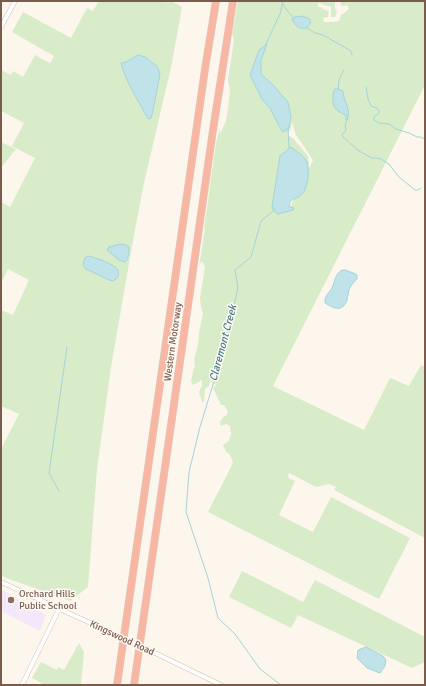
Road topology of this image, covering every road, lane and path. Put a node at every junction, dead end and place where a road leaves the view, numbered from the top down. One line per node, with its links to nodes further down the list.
1 (15, 1): 4 (street)
2 (216, 1): 8 (highway, Western Motorway)
3 (232, 1): 9 (highway, Western Motorway)
4 (1, 27)
5 (1, 582): 6 (street, Kingswood Road)
6 (59, 608): 7 (street); 10 (street, Kingswood Road, bridge)
7 (22, 685)
8 (117, 685)
9 (134, 685)
10 (221, 685)

